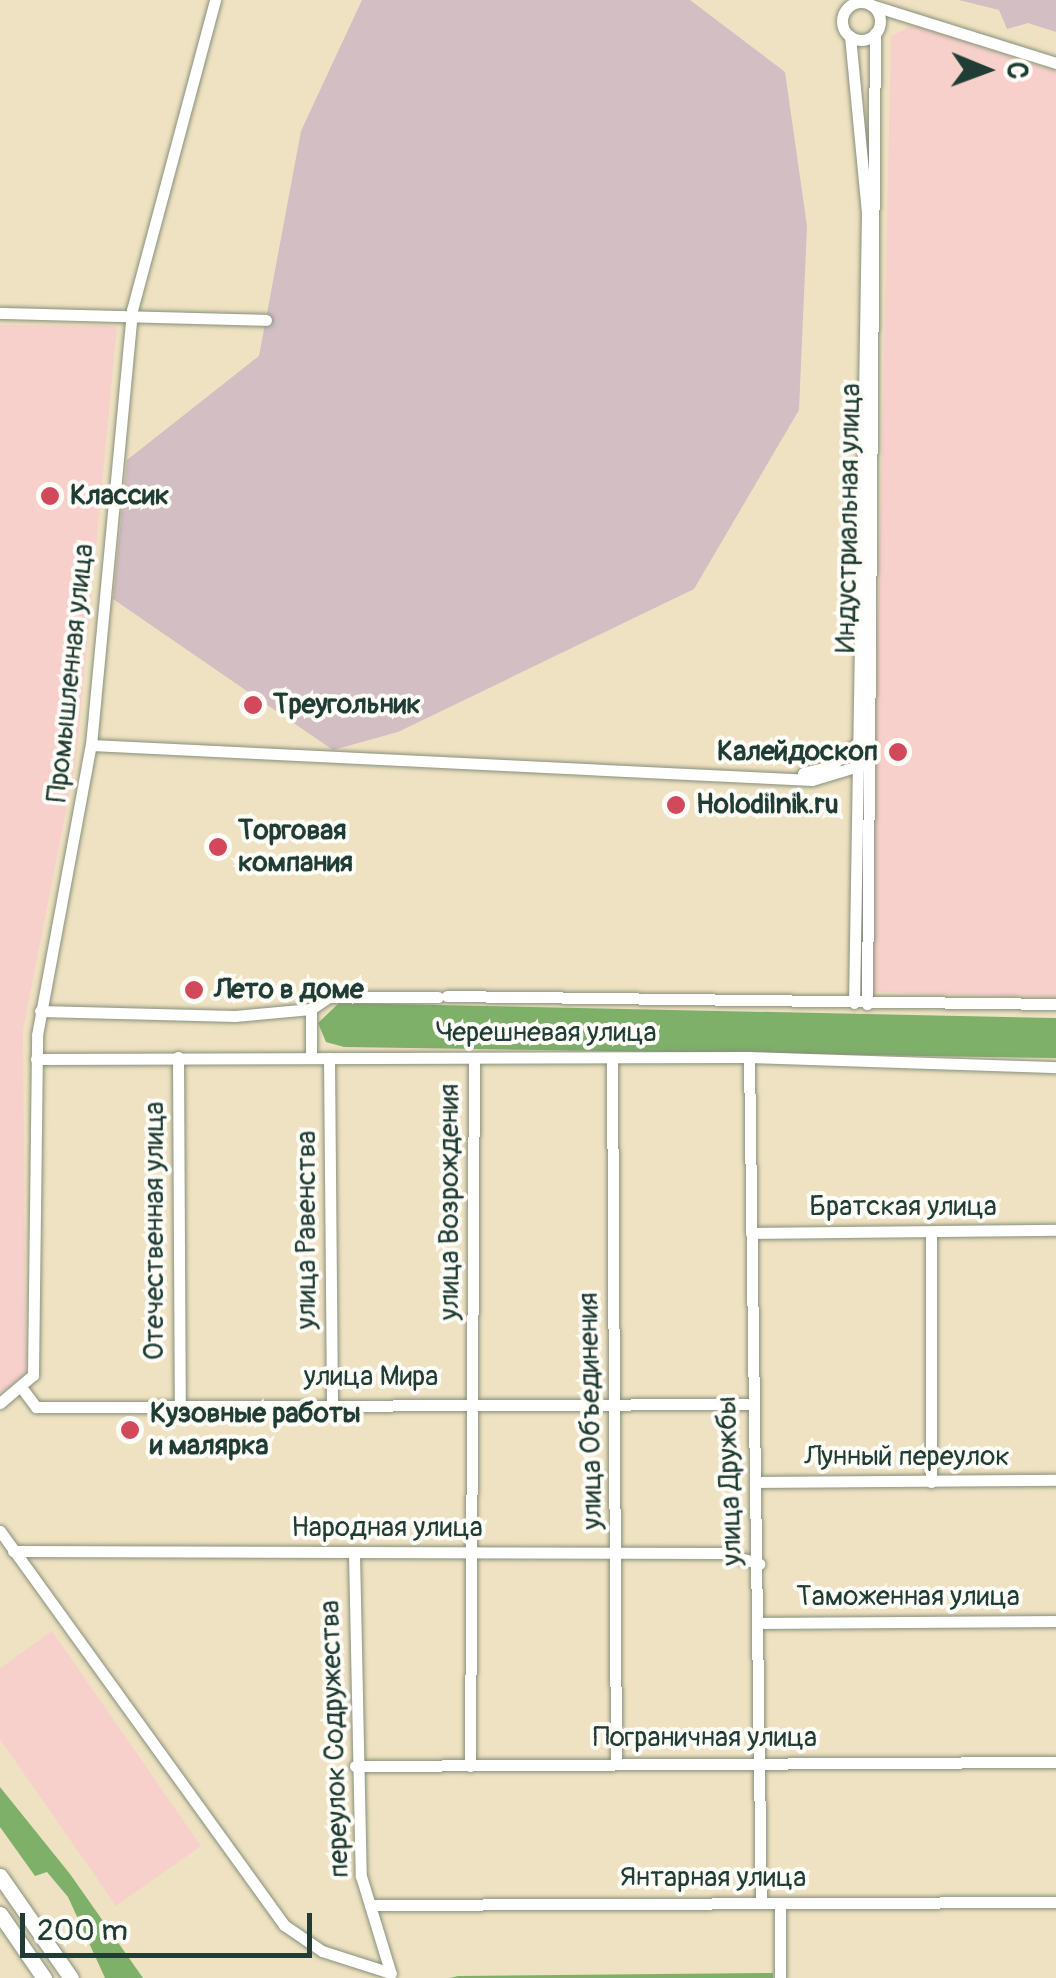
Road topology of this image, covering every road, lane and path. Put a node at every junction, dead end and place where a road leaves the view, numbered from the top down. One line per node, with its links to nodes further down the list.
1 (215, 0): 10 (street, Промышленная улица)
2 (835, 0): 4 (street, Индустриальная улица)
3 (864, 2): 4 (street); 5 (street); 6 (street, Индустриальная улица)
4 (843, 15): 7 (street, Индустриальная улица)
5 (923, 20): 6 (street); 8 (street)
6 (877, 30): 7 (street); 9 (street, Индустриальная улица)
7 (850, 36): 9 (street, Индустриальная улица)
8 (1056, 63)
9 (872, 285): 13 (street, Индустриальная улица)
10 (132, 310): 11 (street); 12 (street); 15 (street, Промышленная улица)
11 (0, 313)
12 (266, 320)
13 (868, 541): 14 (street, Индустриальная улица); 16 (street, Индустриальная улица)
14 (859, 742): 17 (street, Индустриальная улица); 18 (street)
15 (90, 745): 18 (street); 22 (street, Промышленная улица)
16 (871, 752): 17 (street); 19 (street, Индустриальная улица)
17 (858, 769): 18 (street); 19 (street, Индустриальная улица)
18 (754, 778)
19 (860, 1004): 20 (street); 21 (street)
20 (1056, 1004)
21 (310, 1009): 22 (street); 25 (street)
22 (40, 1012): 29 (street, Промышленная улица)
23 (178, 1057): 25 (street, Черешневая улица); 29 (street, Черешневая улица); 39 (street, Отечественная улица)
24 (749, 1057): 28 (street, Черешневая улица); 30 (street, Черешневая улица); 32 (street, улица Дружбы)
25 (311, 1058): 26 (street, Черешневая улица)
26 (330, 1058): 27 (street, Черешневая улица); 35 (street, улица Равенства)
27 (474, 1058): 28 (street, Черешневая улица); 36 (street, улица Возрождения)
28 (612, 1058): 37 (street, улица Объединения)
29 (36, 1059): 34 (street, Промышленная улица)
30 (1056, 1067)
31 (1056, 1230): 33 (street, Братская улица)
32 (751, 1232): 33 (street, Братская улица); 40 (street, улица Дружбы)
33 (931, 1233): 43 (street)
34 (24, 1391): 38 (street); 39 (street, улица Мира)
35 (332, 1402): 36 (street, улица Мира); 39 (street, улица Мира)
36 (476, 1402): 37 (street, улица Мира); 46 (street, улица Возрождения)
37 (616, 1402): 40 (street, улица Мира); 48 (street, улица Объединения)
38 (0, 1403)
39 (180, 1404)
40 (752, 1404): 42 (street, улица Дружбы)
41 (1056, 1480): 43 (street, Лунный переулок)
42 (758, 1482): 43 (street, Лунный переулок); 49 (street, улица Дружбы)
43 (930, 1482)
44 (0, 1531): 45 (street)
45 (13, 1551): 47 (street, Народная улица); 63 (street)
46 (476, 1552): 47 (street, Народная улица); 48 (street, Народная улица); 56 (street, улица Возрождения)
47 (354, 1553): 55 (street, переулок Содружества)
48 (618, 1553): 49 (street, Народная улица); 54 (street, улица Объединения)
49 (759, 1564): 51 (street, улица Дружбы)
50 (1056, 1621): 51 (street, Таможенная улица)
51 (760, 1623): 53 (street, улица Дружбы)
52 (1056, 1762): 53 (street, Пограничная улица)
53 (761, 1763): 54 (street, Пограничная улица); 58 (street, улица Дружбы)
54 (616, 1764): 56 (street, Пограничная улица)
55 (355, 1766): 56 (street, Пограничная улица); 61 (street, переулок Содружества)
56 (470, 1766)
57 (0, 1876): 65 (main road)
58 (761, 1902): 59 (street, Янтарная улица); 61 (street, Янтарная улица)
59 (780, 1902): 60 (street, Янтарная улица); 66 (street)
60 (1056, 1902)
61 (370, 1905): 63 (street, переулок Содружества)
62 (0, 1914): 64 (main road)
63 (393, 1976)
64 (44, 1978)
65 (71, 1978)
66 (780, 1978)

